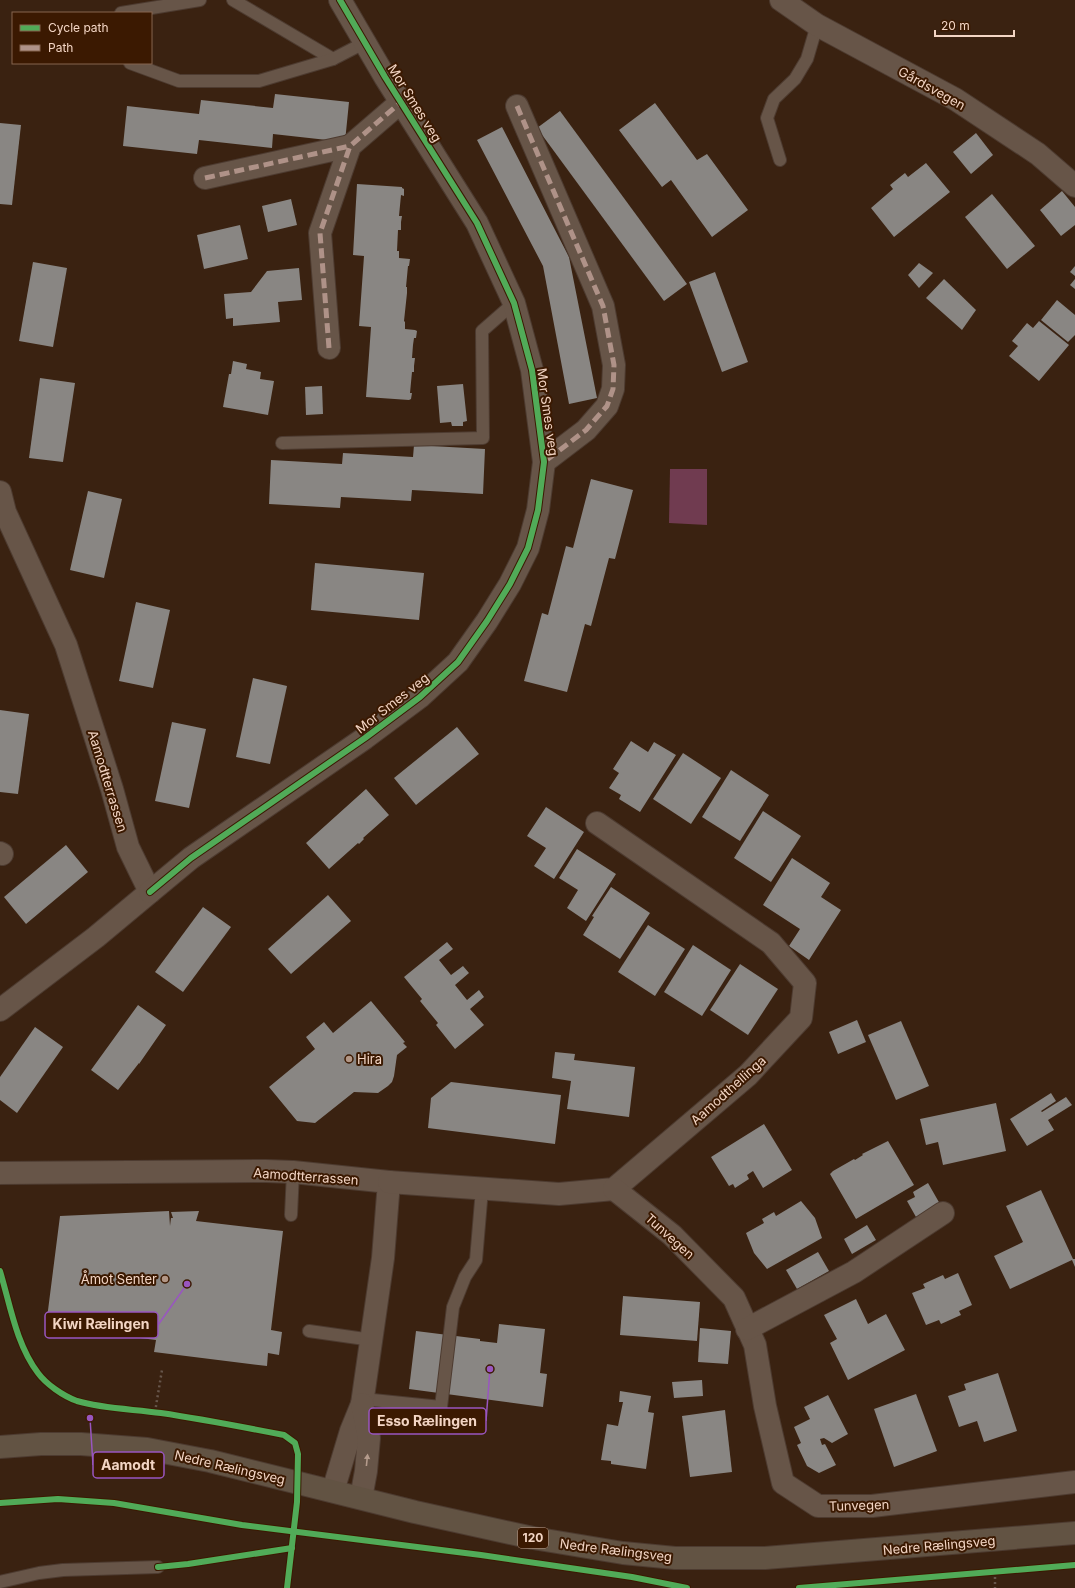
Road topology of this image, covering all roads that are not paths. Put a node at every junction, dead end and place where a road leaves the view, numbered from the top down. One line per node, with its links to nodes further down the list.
1 (200, 0): 5 (lane)
2 (233, 0): 8 (lane)
3 (340, 0): 7 (street, Mor Smes veg)
4 (781, 0): 6 (street, Gårdsvegen)
5 (127, 12)
6 (817, 25): 13 (lane); 15 (street, Gårdsvegen)
7 (364, 43): 8 (lane); 10 (street, Mor Smes veg)
8 (333, 59): 9 (lane)
9 (133, 64)
10 (401, 102): 12 (street); 16 (street, Mor Smes veg)
11 (517, 106): 19 (street)
12 (350, 146): 14 (street); 17 (street)
13 (780, 160)
14 (205, 178)
15 (1075, 186)
16 (514, 303): 18 (lane); 19 (street, Mor Smes veg)
17 (329, 348)
18 (282, 443)
19 (544, 462): 22 (street, Mor Smes veg)
20 (0, 492): 22 (street, Aamodtterrassen)
21 (597, 823): 27 (street, Aamodthellinga)
22 (150, 892): 23 (street)
23 (0, 1010)
24 (293, 1172): 25 (street, Aamodtterrassen); 26 (street, Aamodtterrassen); 30 (lane)
25 (0, 1173)
26 (389, 1182): 28 (street); 33 (street)
27 (614, 1188): 28 (street); 31 (street, Tunvegen)
28 (482, 1190): 34 (lane)
29 (943, 1213): 31 (street)
30 (291, 1215)
31 (747, 1328): 36 (street, Tunvegen)
32 (309, 1330): 33 (lane)
33 (372, 1340): 34 (street)
34 (363, 1401): 37 (street); 38 (street, one-way to 34)
35 (0, 1447): 37 (main road, Nedre Rælingsveg / 120)
36 (1075, 1482)
37 (333, 1491): 38 (main road, Nedre Rælingsveg / 120)
38 (361, 1498): 39 (main road, Nedre Rælingsveg / 120)
39 (1075, 1533)
40 (158, 1567): 41 (lane)
41 (0, 1582)

